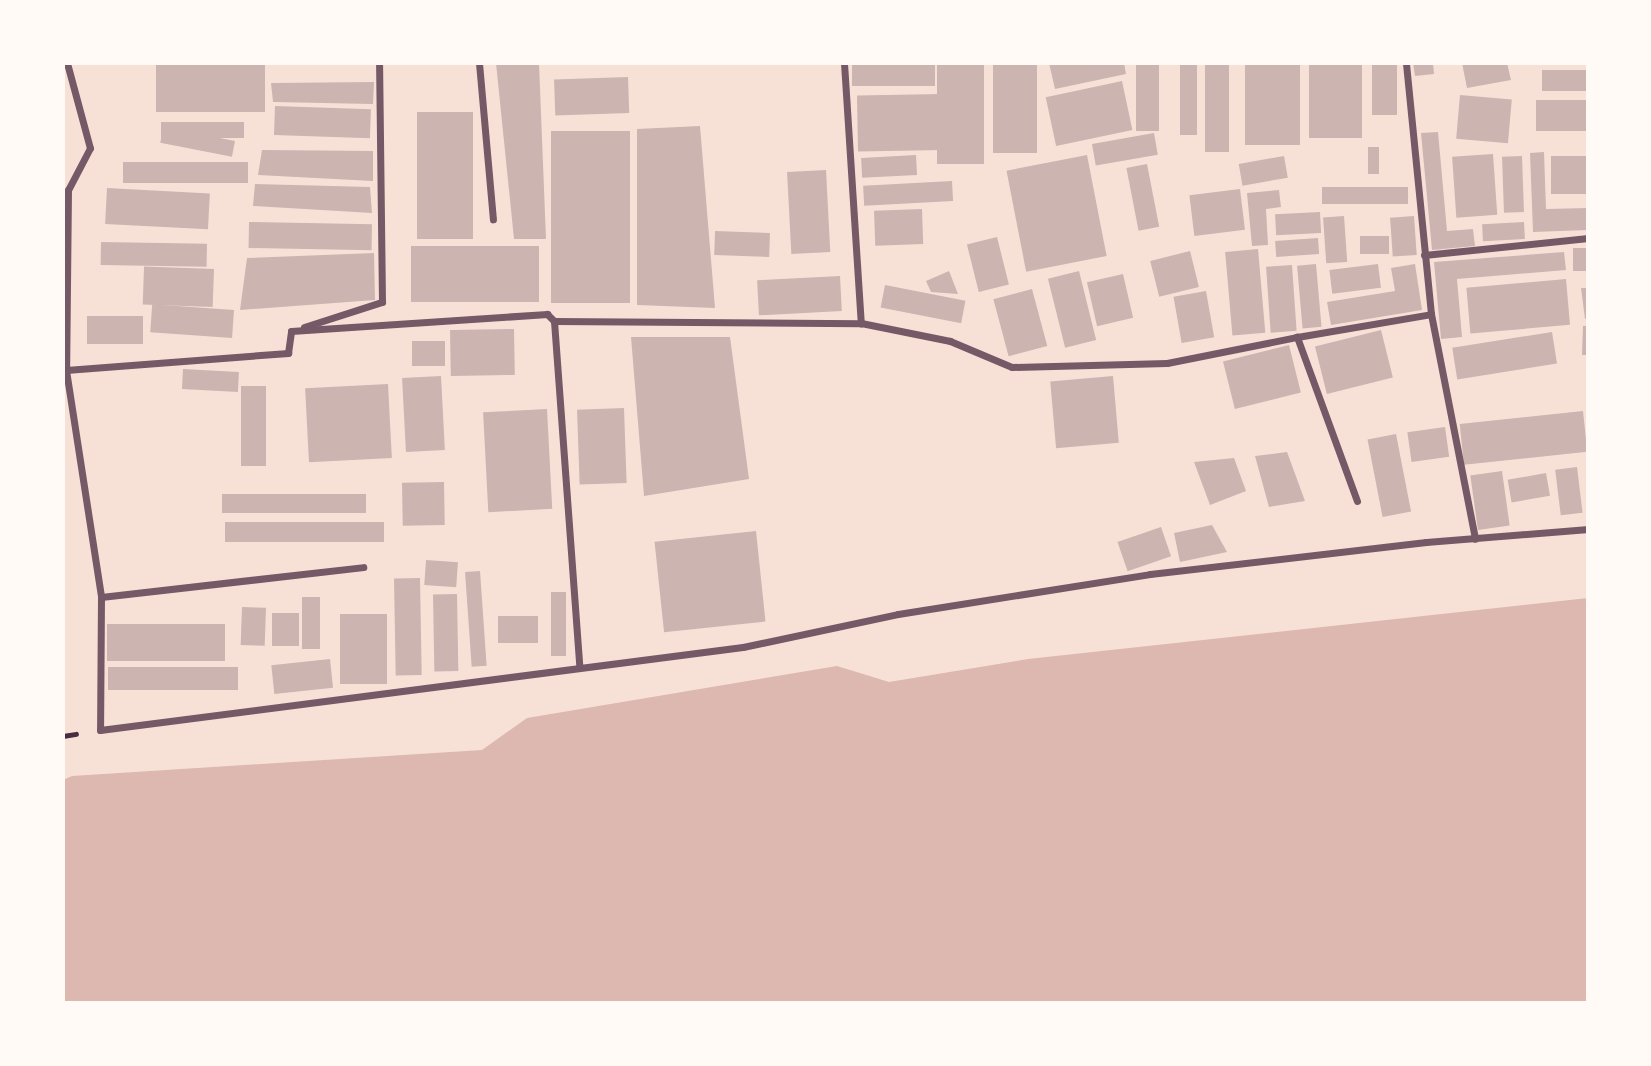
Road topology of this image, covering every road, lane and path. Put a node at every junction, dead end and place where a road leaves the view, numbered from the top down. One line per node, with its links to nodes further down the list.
1 (67, 63): 14 (street)
2 (379, 63): 12 (street)
3 (479, 63): 6 (street)
4 (844, 63): 11 (street)
5 (1406, 63): 8 (street)
6 (493, 219)
7 (1588, 238): 8 (street)
8 (1424, 255): 9 (street)
9 (1431, 314): 13 (street); 17 (street)
10 (554, 321): 11 (street); 12 (street); 20 (street)
11 (861, 323): 13 (street)
12 (291, 331): 14 (street)
13 (1297, 337): 15 (street)
14 (66, 370): 19 (street)
15 (1357, 501)
16 (1588, 529): 17 (street)
17 (1475, 539): 20 (street)
18 (363, 567): 19 (street)
19 (101, 597): 20 (street)
20 (579, 665)

